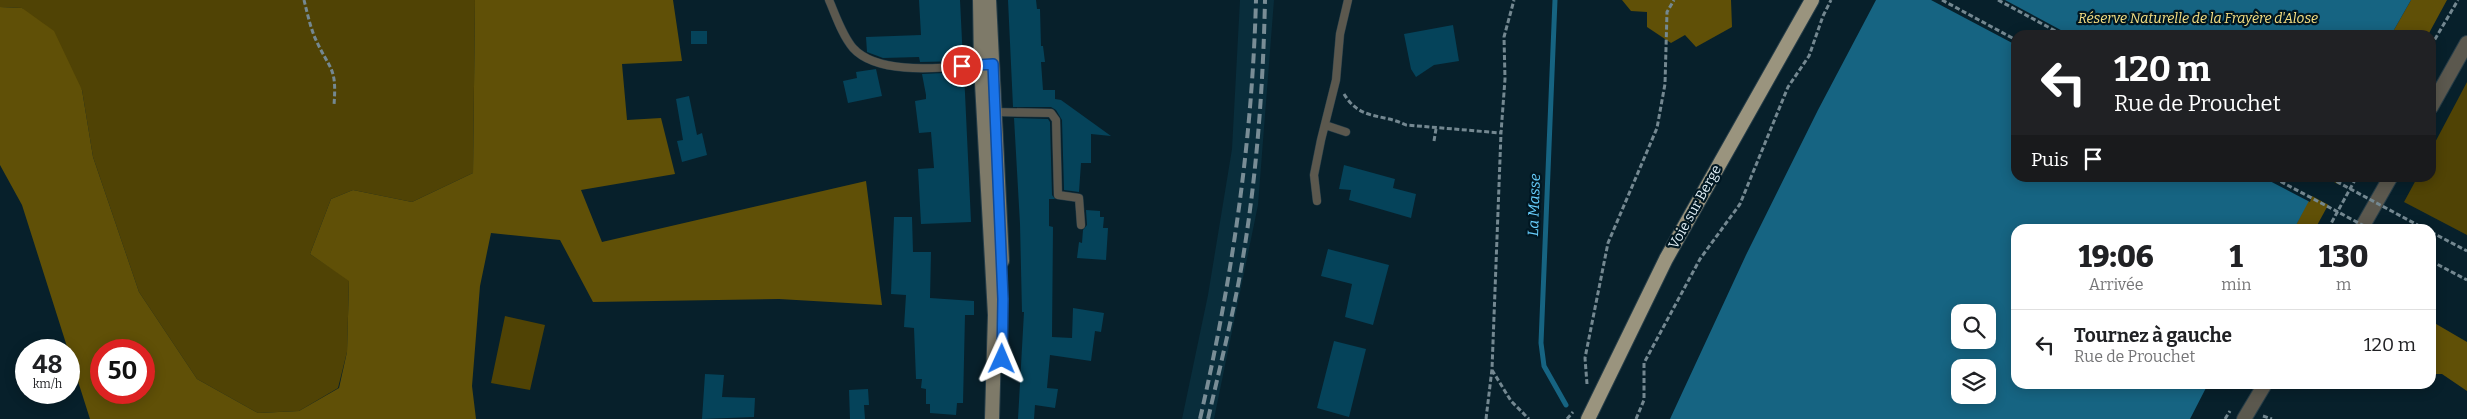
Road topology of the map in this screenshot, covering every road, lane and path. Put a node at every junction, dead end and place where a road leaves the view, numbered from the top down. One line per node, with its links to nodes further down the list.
1 (304, 0): 20 (path)
2 (829, 0): 17 (lane)
3 (980, 0): 17 (main road)
4 (990, 0): 17 (main road)
5 (1348, 0): 18 (lane)
6 (1514, 0): 25 (path)
7 (1674, 0): 42 (path)
8 (1812, 0): 48 (main road, Voie sur Berge)
9 (1831, 0): 49 (path)
10 (1942, 0): 14 (path)
11 (1998, 0): 13 (path)
12 (2458, 0): 15 (path)
13 (2054, 30)
14 (2011, 37)
15 (2436, 37)
16 (2467, 43): 19 (street)
17 (987, 65): 21 (main road); 44 (main road)
18 (1336, 80): 22 (lane); 23 (path)
19 (2436, 98)
20 (334, 105)
21 (995, 112): 36 (lane); 45 (main road)
22 (1325, 125): 24 (lane); 31 (lane)
23 (1436, 129): 25 (path); 26 (path)
24 (1346, 132)
25 (1501, 133): 41 (path)
26 (1434, 141)
27 (2282, 182): 33 (path, bridge)
28 (2337, 182): 35 (path, bridge)
29 (2354, 182): 32 (path)
30 (2388, 182): 34 (street)
31 (1317, 201)
32 (2331, 224)
33 (2361, 224)
34 (2364, 224)
35 (2416, 224)
36 (1081, 226)
37 (2436, 235): 38 (path)
38 (2467, 251)
39 (2436, 264): 40 (path)
40 (2467, 280)
41 (1492, 369): 46 (path); 47 (path)
42 (1587, 387)
43 (2262, 389): 50 (street)
44 (992, 419)
45 (1001, 419)
46 (1486, 419)
47 (1529, 419)
48 (1588, 419)
49 (1636, 419)
50 (2244, 419)

